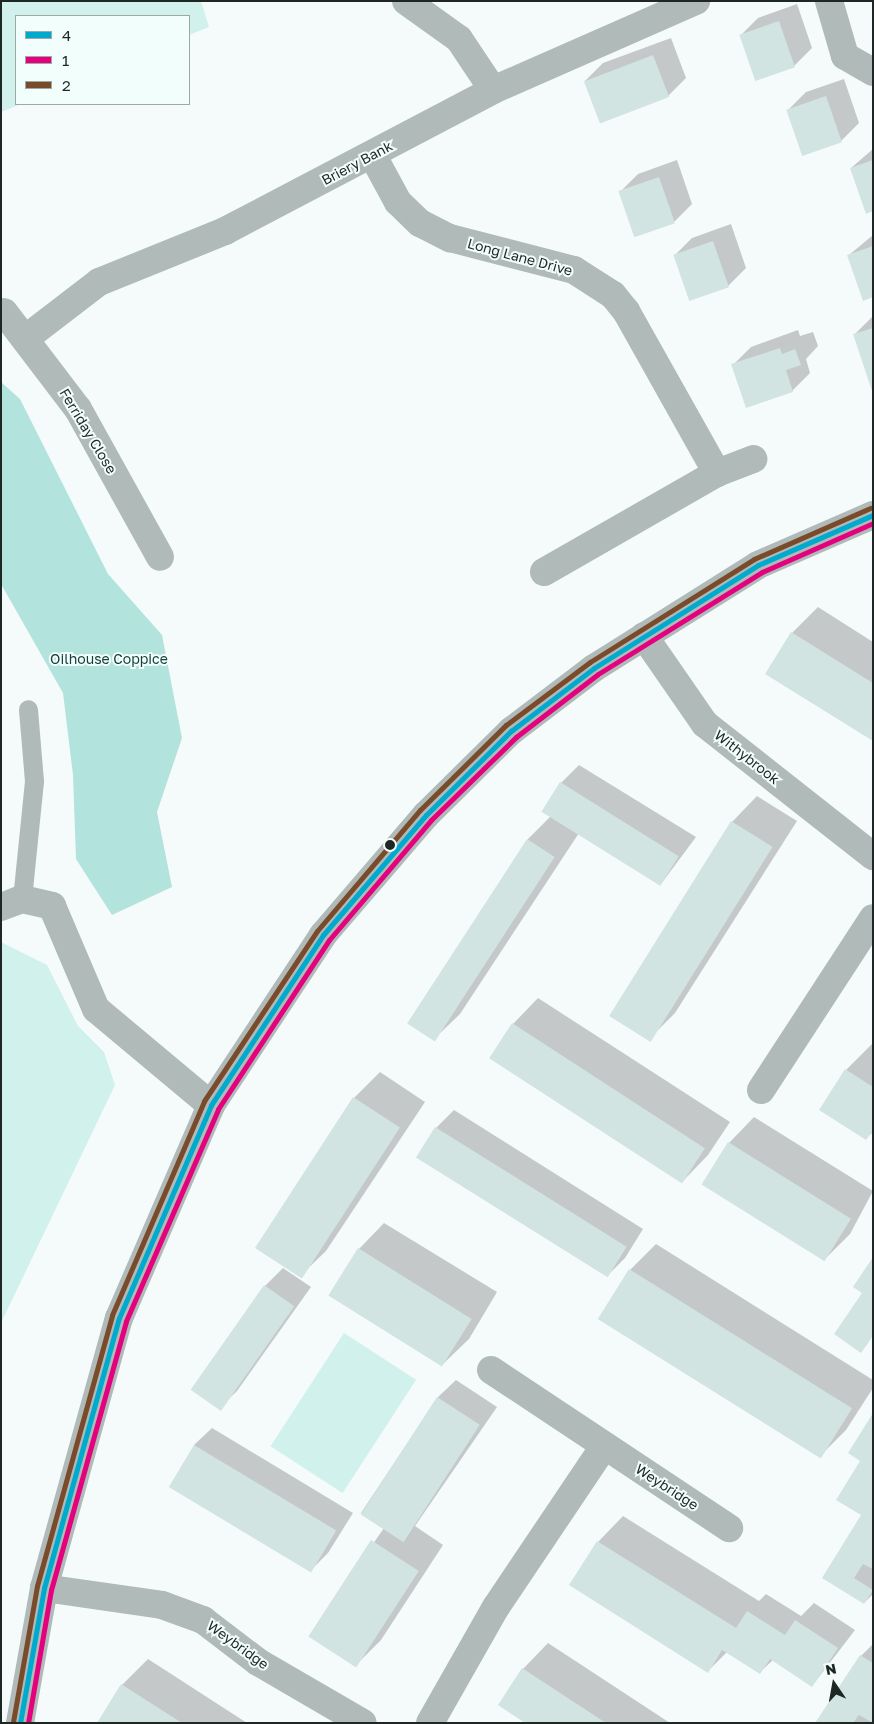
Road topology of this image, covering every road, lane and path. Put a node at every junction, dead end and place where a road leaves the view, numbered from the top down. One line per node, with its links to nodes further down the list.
1 (406, 1): 5 (street)
2 (829, 1): 4 (street)
3 (679, 4): 5 (street, Briery Bank)
4 (873, 72)
5 (493, 90): 6 (street, Briery Bank)
6 (373, 156): 8 (street, Briery Bank); 10 (street, Long Lane Drive)
7 (4, 312): 8 (street, Ferriday Close)
8 (26, 338): 12 (street, Ferriday Close)
9 (754, 459): 10 (street)
10 (717, 473): 13 (street)
11 (873, 515): 14 (street)
12 (160, 557)
13 (544, 572)
14 (644, 636): 16 (street, Withybrook); 20 (street)
15 (28, 709): 17 (lane)
16 (873, 856)
17 (12, 903): 20 (street)
18 (873, 918): 19 (street)
19 (762, 1090)
20 (211, 1105): 24 (street)
21 (491, 1370): 22 (street, Weybridge)
22 (604, 1446): 23 (street, Weybridge); 27 (street)
23 (729, 1528)
24 (44, 1588): 25 (street); 26 (street, Weybridge)
25 (20, 1723)
26 (363, 1723)
27 (430, 1723)

